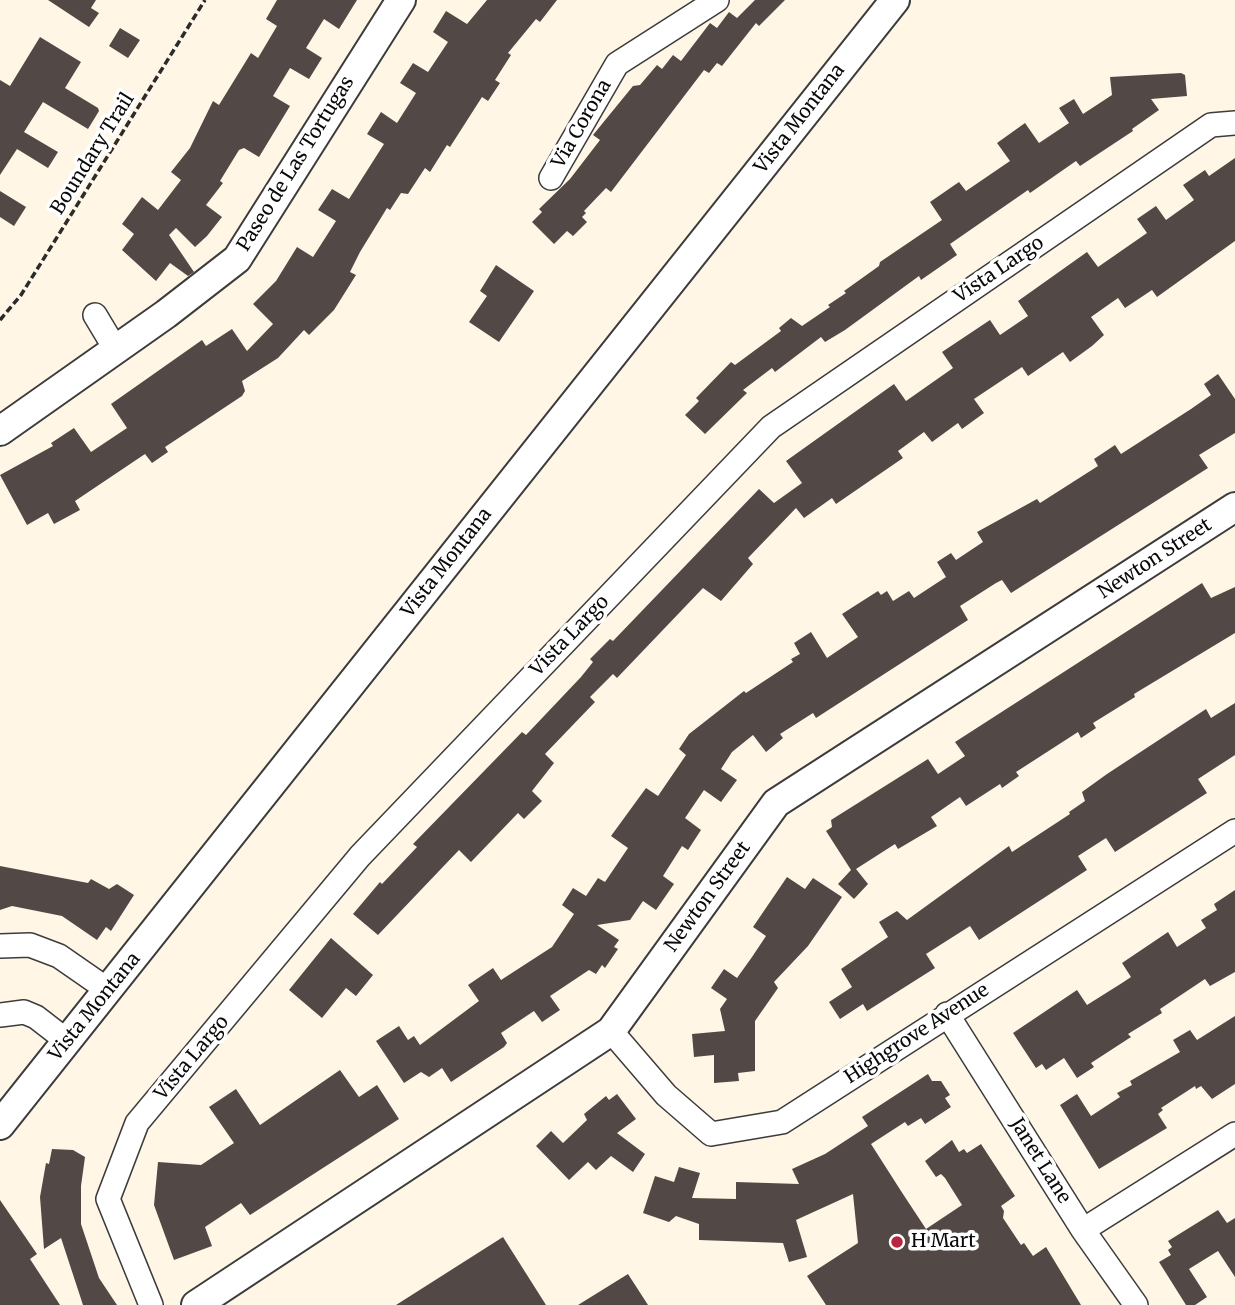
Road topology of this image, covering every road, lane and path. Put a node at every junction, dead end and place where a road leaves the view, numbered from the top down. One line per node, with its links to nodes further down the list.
1 (205, 0): 8 (path, Boundary Trail)
2 (401, 0): 9 (street, Paseo de Las Tortugas)
3 (717, 0): 6 (street, Via Corona)
4 (895, 0): 14 (street, Vista Montana)
5 (1235, 123): 22 (street, Vista Largo)
6 (551, 178)
7 (95, 315): 9 (street)
8 (0, 320)
9 (116, 350): 10 (street, Paseo de Las Tortugas)
10 (0, 431)
11 (1235, 508): 17 (street, Newton Street)
12 (1235, 831): 15 (street, Highgrove Avenue)
13 (0, 946): 14 (street)
14 (107, 990): 18 (street, Vista Montana)
15 (947, 1014): 17 (street, Highgrove Avenue); 21 (street, Janet Lane)
16 (0, 1016): 18 (street)
17 (611, 1031): 23 (street, Newton Street)
18 (67, 1041): 19 (street, Vista Montana)
19 (0, 1125)
20 (1235, 1134): 21 (street)
21 (1083, 1230): 24 (street, Janet Lane)
22 (151, 1305)
23 (195, 1305)
24 (1136, 1305)

